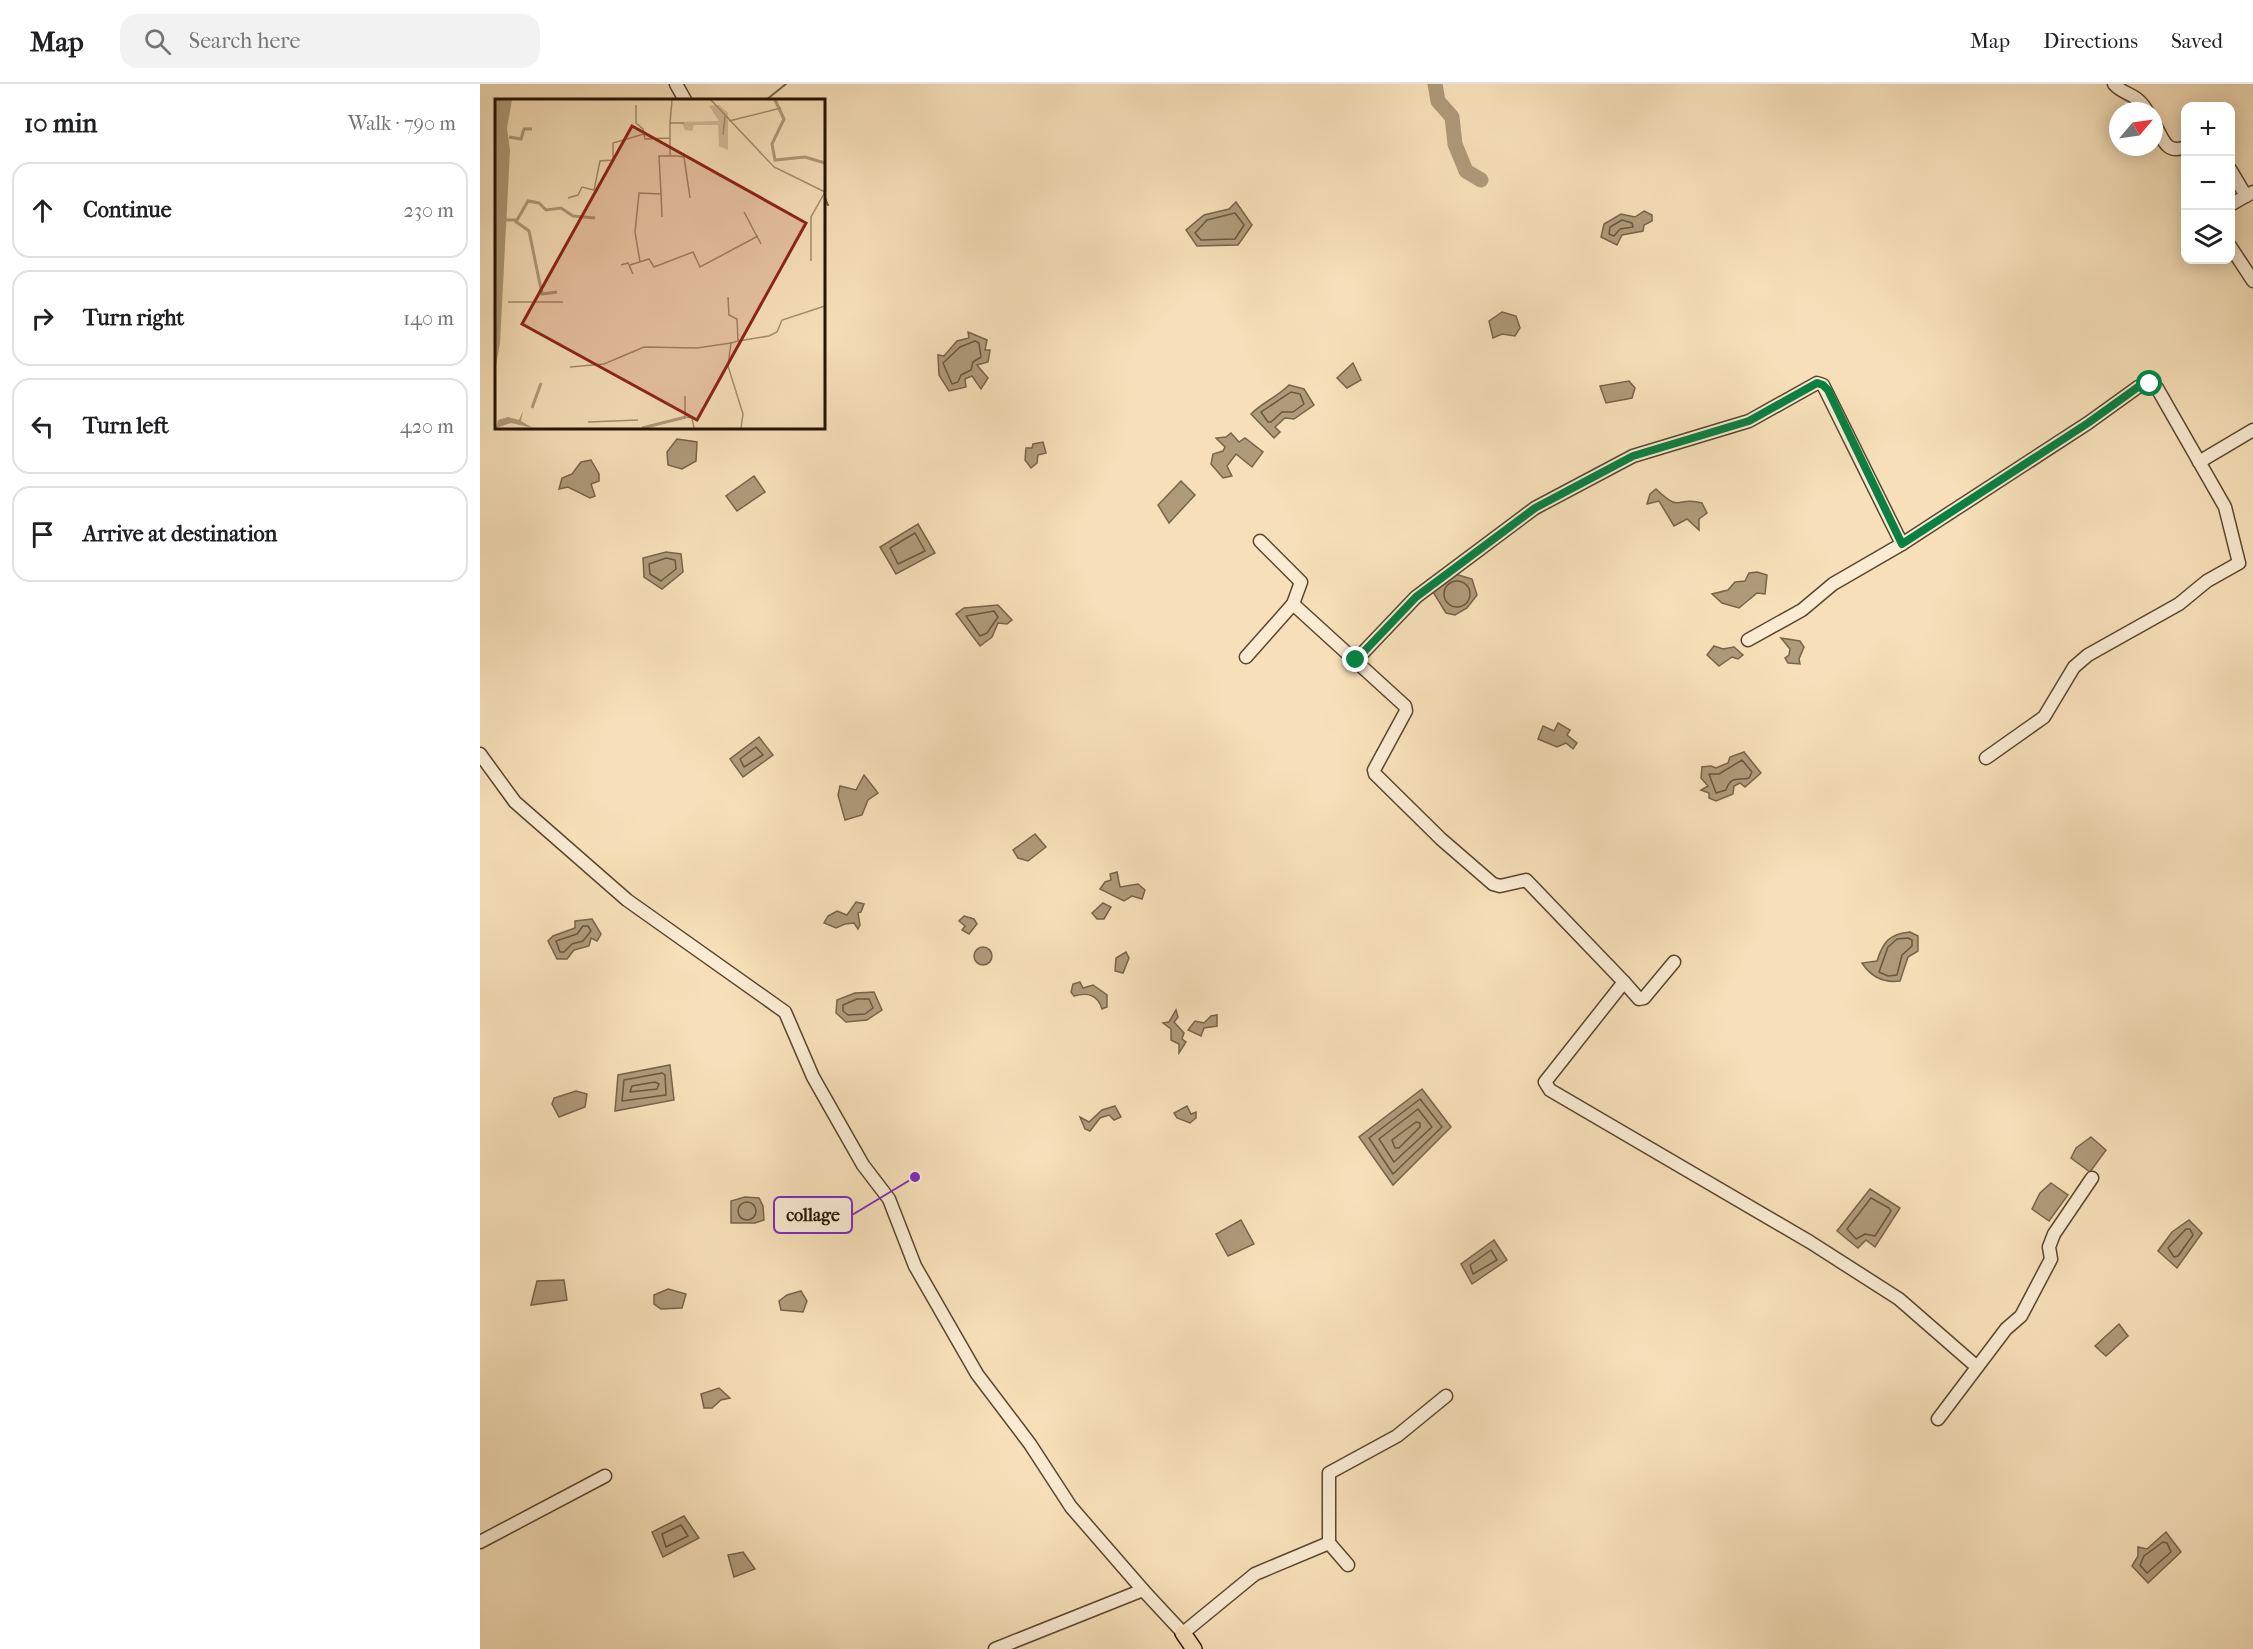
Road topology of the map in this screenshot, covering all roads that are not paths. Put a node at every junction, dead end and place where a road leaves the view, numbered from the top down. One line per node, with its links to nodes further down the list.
1 (676, 84): 3 (street)
2 (2114, 84): 4 (street)
3 (684, 99)
4 (2140, 102)
5 (2163, 138): 6 (street)
6 (2181, 149)
7 (2235, 176): 8 (street)
8 (2249, 194): 9 (street)
9 (2235, 202)
10 (2235, 254): 11 (street)
11 (2253, 281)
12 (2253, 430): 13 (street)
13 (2199, 462): 15 (street); 21 (street)
14 (1260, 541): 16 (street)
15 (1902, 544): 17 (street); 19 (street)
16 (1293, 604): 18 (street); 19 (street)
17 (1748, 640)
18 (1245, 657)
19 (1356, 660): 23 (street)
20 (480, 754): 32 (street)
21 (1986, 758)
22 (1674, 962): 23 (street)
23 (1624, 982): 25 (street)
24 (2092, 1178): 25 (street)
25 (1977, 1367): 27 (street)
26 (1446, 1396): 30 (street)
27 (1938, 1419)
28 (605, 1476): 29 (street)
29 (480, 1542)
30 (1329, 1543): 31 (street); 33 (street)
31 (1347, 1565)
32 (1143, 1590): 33 (street); 34 (street)
33 (1183, 1633): 35 (main road)
34 (995, 1649)
35 (1194, 1649)

